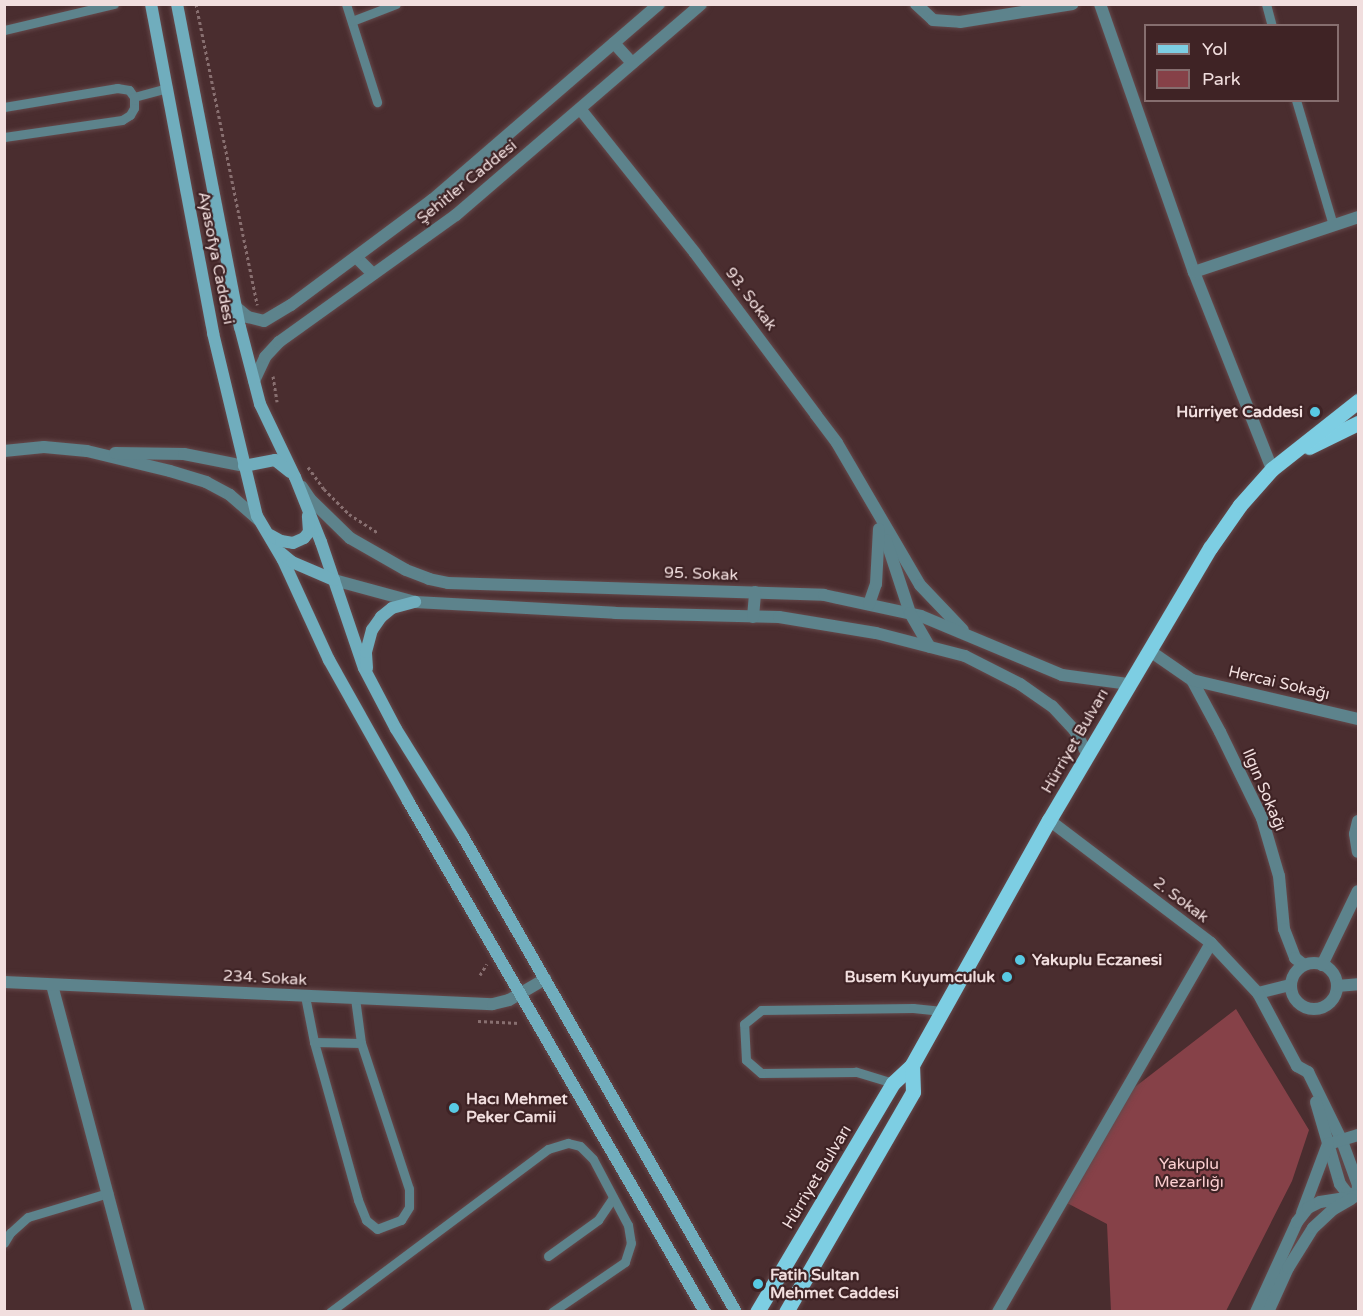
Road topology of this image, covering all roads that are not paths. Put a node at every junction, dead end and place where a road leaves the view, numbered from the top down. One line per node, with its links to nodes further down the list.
1 (114, 4): 14 (lane)
2 (151, 4): 17 (main road, Ayasofya Caddesi)
3 (177, 4): 29 (main road)
4 (346, 4): 12 (lane)
5 (396, 4): 12 (lane)
6 (659, 4): 15 (street, Şehitler Caddesi)
7 (701, 4): 16 (street, Şehitler Caddesi)
8 (916, 4): 9 (street)
9 (1073, 4)
10 (1100, 4): 27 (street)
11 (1266, 4): 13 (lane)
12 (352, 21): 19 (lane)
13 (1271, 24)
14 (4, 30)
15 (614, 44): 16 (street); 26 (street, Şehitler Caddesi)
16 (632, 63): 22 (street, Şehitler Caddesi)
17 (167, 88): 18 (lane); 36 (main road, Ayasofya Caddesi)
18 (134, 97): 21 (lane); 23 (lane)
19 (377, 102)
20 (1297, 102): 25 (lane)
21 (4, 106)
22 (580, 110): 28 (street, Şehitler Caddesi); 41 (street, 93. Sokak)
23 (4, 137)
24 (1359, 217): 25 (street)
25 (1333, 225): 27 (street)
26 (356, 257): 28 (street); 29 (street, Şehitler Caddesi)
27 (1194, 272): 37 (street)
28 (373, 274): 30 (street, Şehitler Caddesi)
29 (236, 307): 30 (main road)
30 (254, 381): 38 (main road)
31 (1359, 401): 35 (main road, Hürriyet Bulvarı)
32 (1359, 423): 35 (main road, Hürriyet Bulvarı)
33 (4, 451): 34 (street)
34 (98, 454): 36 (street); 40 (street)
35 (1293, 454): 37 (main road, Hürriyet Bulvarı)
36 (244, 466): 38 (main road); 40 (main road, Ayasofya Caddesi)
37 (1272, 469): 52 (main road, Hürriyet Bulvarı)
38 (295, 477): 39 (main road); 45 (street, 95. Sokak)
39 (306, 503): 42 (main road); 44 (main road)
40 (258, 518): 42 (main road, Ayasofya Caddesi)
41 (880, 518): 47 (street); 48 (street); 50 (street)
42 (268, 534): 43 (main road, Ayasofya Caddesi)
43 (278, 550): 44 (main road); 71 (main road, Ayasofya Caddesi)
44 (334, 580): 46 (street); 53 (main road)
45 (755, 592): 47 (street, 95. Sokak); 49 (street)
46 (415, 602): 49 (street); 53 (main road)
47 (869, 604): 48 (street, 95. Sokak)
48 (910, 613): 50 (street, 95. Sokak); 51 (street)
49 (753, 617): 51 (street)
50 (970, 636): 55 (street, 95. Sokak)
51 (930, 647): 57 (street)
52 (1150, 651): 54 (street, Ilgın Sokağı); 55 (main road, Hürriyet Bulvarı)
53 (368, 675): 65 (main road)
54 (1192, 680): 56 (street, Hercai Sokağı); 64 (street, Ilgın Sokağı)
55 (1129, 684): 57 (main road, Hürriyet Bulvarı)
56 (1359, 719)
57 (1088, 755): 58 (main road, Hürriyet Bulvarı)
58 (1049, 820): 62 (street, 2. Sokak); 75 (main road, Hürriyet Bulvarı)
59 (1359, 821): 60 (street)
60 (1359, 852)
61 (1359, 891): 63 (street)
62 (1211, 943): 72 (street, 2. Sokak); 97 (street)
63 (1322, 964): 64 (street); 70 (street)
64 (1304, 965): 69 (street)
65 (545, 979): 71 (street, 234. Sokak); 94 (main road)
66 (4, 982): 68 (street, 234. Sokak)
67 (1359, 984): 70 (street)
68 (52, 985): 73 (street, 234. Sokak); 84 (street)
69 (1290, 985): 70 (street); 72 (street)
70 (1337, 986)
71 (522, 993): 74 (street, 234. Sokak); 93 (main road, Ayasofya Caddesi)
72 (1258, 993): 79 (street, 2. Sokak)
73 (305, 996): 74 (street, 234. Sokak); 76 (lane)
74 (355, 998): 77 (lane)
75 (942, 1011): 78 (main road, Hürriyet Bulvarı); 80 (lane)
76 (314, 1042): 77 (lane); 77 (lane)
77 (361, 1043)
78 (912, 1065): 80 (main road, Hürriyet Bulvarı); 96 (main road, Hürriyet Bulvarı)
79 (1308, 1072): 82 (street); 83 (street)
80 (893, 1083): 95 (main road, Hürriyet Bulvarı)
81 (1359, 1135): 82 (street)
82 (1342, 1140): 83 (street); 85 (street)
83 (1328, 1144): 85 (street); 87 (street)
84 (108, 1193): 88 (lane); 90 (street)
85 (1358, 1196): 87 (street); 99 (street)
86 (613, 1198): 89 (lane); 91 (lane); 92 (lane)
87 (1297, 1222): 98 (street)
88 (4, 1243)
89 (548, 1256)
90 (139, 1311)
91 (330, 1311)
92 (552, 1311)
93 (705, 1311)
94 (736, 1311)
95 (757, 1311)
96 (786, 1311)
97 (998, 1311)
98 (1256, 1311)
99 (1268, 1311)

